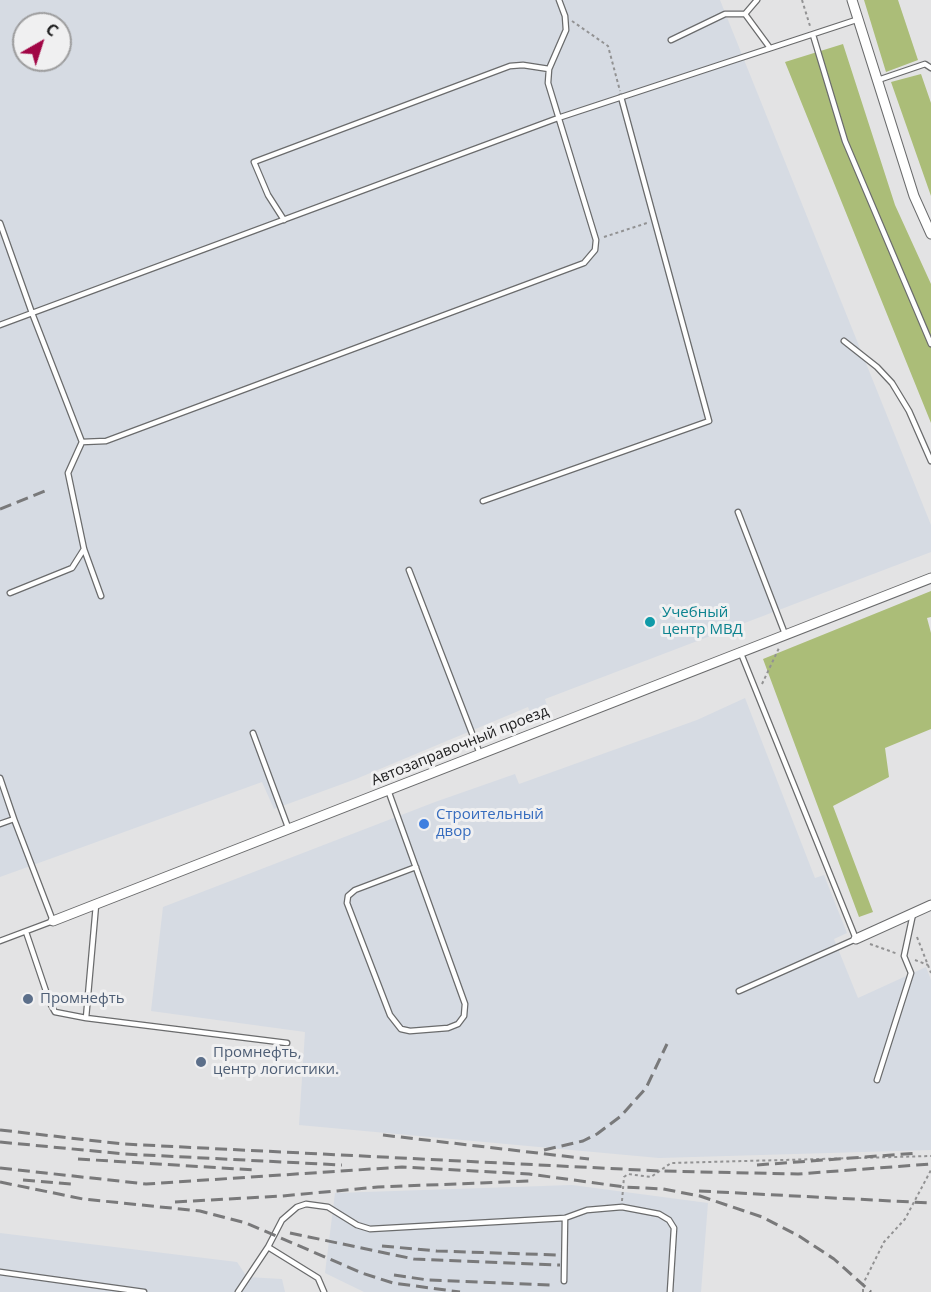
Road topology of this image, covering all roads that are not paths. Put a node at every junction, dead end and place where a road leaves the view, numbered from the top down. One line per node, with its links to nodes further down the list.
1 (559, 0): 10 (lane)
2 (757, 0): 4 (lane)
3 (852, 0): 5 (street)
4 (745, 14): 7 (lane); 8 (lane)
5 (859, 20): 6 (lane); 11 (street)
6 (813, 34): 8 (lane); 20 (lane)
7 (671, 40)
8 (770, 48): 12 (lane)
9 (931, 68): 11 (lane)
10 (549, 69): 13 (lane); 14 (lane)
11 (878, 80): 16 (street)
12 (621, 97): 13 (lane); 23 (lane)
13 (558, 117): 14 (lane); 21 (lane)
14 (284, 220): 17 (lane)
15 (0, 223): 17 (lane)
16 (931, 234)
17 (32, 313): 18 (lane); 21 (lane)
18 (0, 326)
19 (844, 341): 22 (lane)
20 (931, 344)
21 (82, 442): 25 (lane)
22 (931, 461)
23 (483, 501)
24 (738, 512): 30 (lane)
25 (84, 549): 28 (lane); 29 (lane)
26 (410, 570): 33 (lane)
27 (931, 578): 30 (street, Автозаправочный проезд)
28 (10, 593)
29 (101, 596)
30 (785, 634): 31 (street, Автозаправочный проезд)
31 (740, 651): 33 (street, Автозаправочный проезд); 45 (lane)
32 (254, 733): 38 (lane)
33 (480, 754): 35 (street, Автозаправочный проезд)
34 (0, 778): 36 (lane)
35 (388, 790): 38 (street, Автозаправочный проезд); 39 (lane)
36 (14, 819): 37 (lane); 43 (lane)
37 (0, 824)
38 (289, 830): 40 (street, Автозаправочный проезд)
39 (416, 867): 39 (lane)
40 (96, 905): 43 (street, Автозаправочный проезд); 48 (lane)
41 (931, 905): 42 (street)
42 (914, 912): 45 (street); 50 (lane)
43 (53, 921): 44 (lane, Автозаправочный проезд)
44 (26, 932): 46 (lane, Автозаправочный проезд); 48 (lane)
45 (856, 939): 47 (lane)
46 (0, 941)
47 (739, 991)
48 (86, 1017): 49 (lane)
49 (287, 1043)
50 (877, 1080)
51 (565, 1218): 52 (lane); 54 (lane); 58 (lane)
52 (268, 1247): 56 (lane); 57 (lane)
53 (0, 1272): 55 (lane)
54 (564, 1281)
55 (144, 1292)
56 (238, 1292)
57 (324, 1292)
58 (670, 1292)

